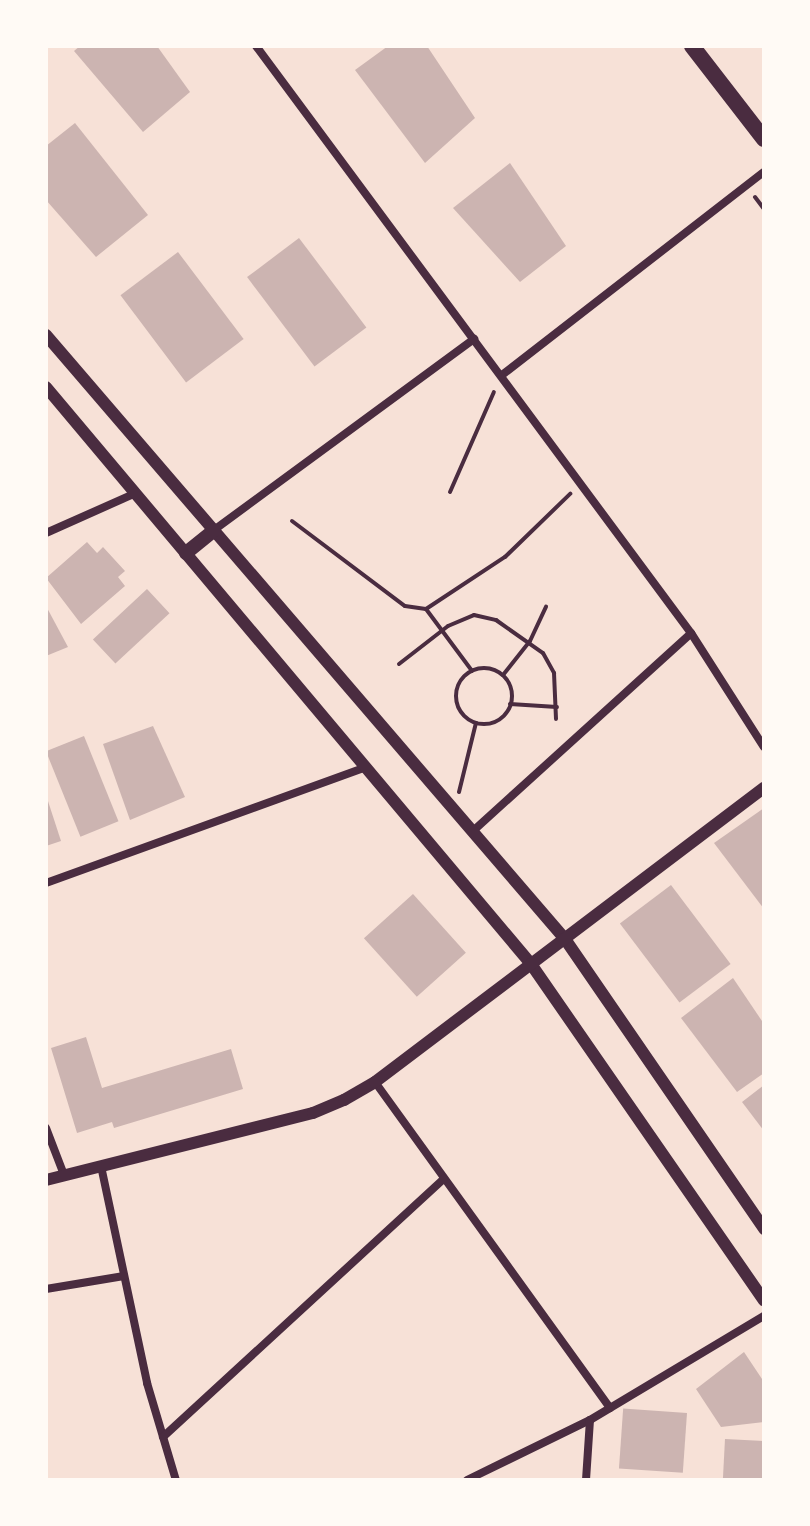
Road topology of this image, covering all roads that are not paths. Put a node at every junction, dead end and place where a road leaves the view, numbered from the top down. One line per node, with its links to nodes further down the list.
1 (256, 46): 6 (street)
2 (692, 46): 3 (highway)
3 (764, 139)
4 (764, 172): 7 (street)
5 (46, 335): 10 (street)
6 (474, 339): 7 (street); 10 (street)
7 (502, 375): 13 (street)
8 (46, 387): 9 (street)
9 (136, 493): 11 (street); 12 (street)
10 (214, 530): 12 (main road); 17 (street)
11 (46, 533)
12 (186, 553): 15 (street)
13 (691, 633): 14 (street); 17 (street)
14 (764, 747)
15 (366, 767): 18 (street); 20 (street)
16 (764, 788): 19 (street)
17 (473, 831): 19 (street)
18 (46, 883)
19 (565, 939): 20 (street); 27 (street)
20 (531, 964): 21 (street); 30 (street)
21 (375, 1082): 23 (street); 25 (street)
22 (46, 1128): 24 (street)
23 (101, 1166): 24 (street); 28 (street)
24 (64, 1175): 26 (street)
25 (444, 1179): 32 (street); 34 (street)
26 (46, 1180)
27 (764, 1229)
28 (124, 1276): 29 (street); 34 (street)
29 (46, 1289)
30 (764, 1300)
31 (764, 1316): 32 (street)
32 (610, 1408): 33 (street)
33 (590, 1420): 36 (street); 37 (street)
34 (163, 1437): 35 (street)
35 (176, 1480)
36 (467, 1480)
37 (586, 1480)

